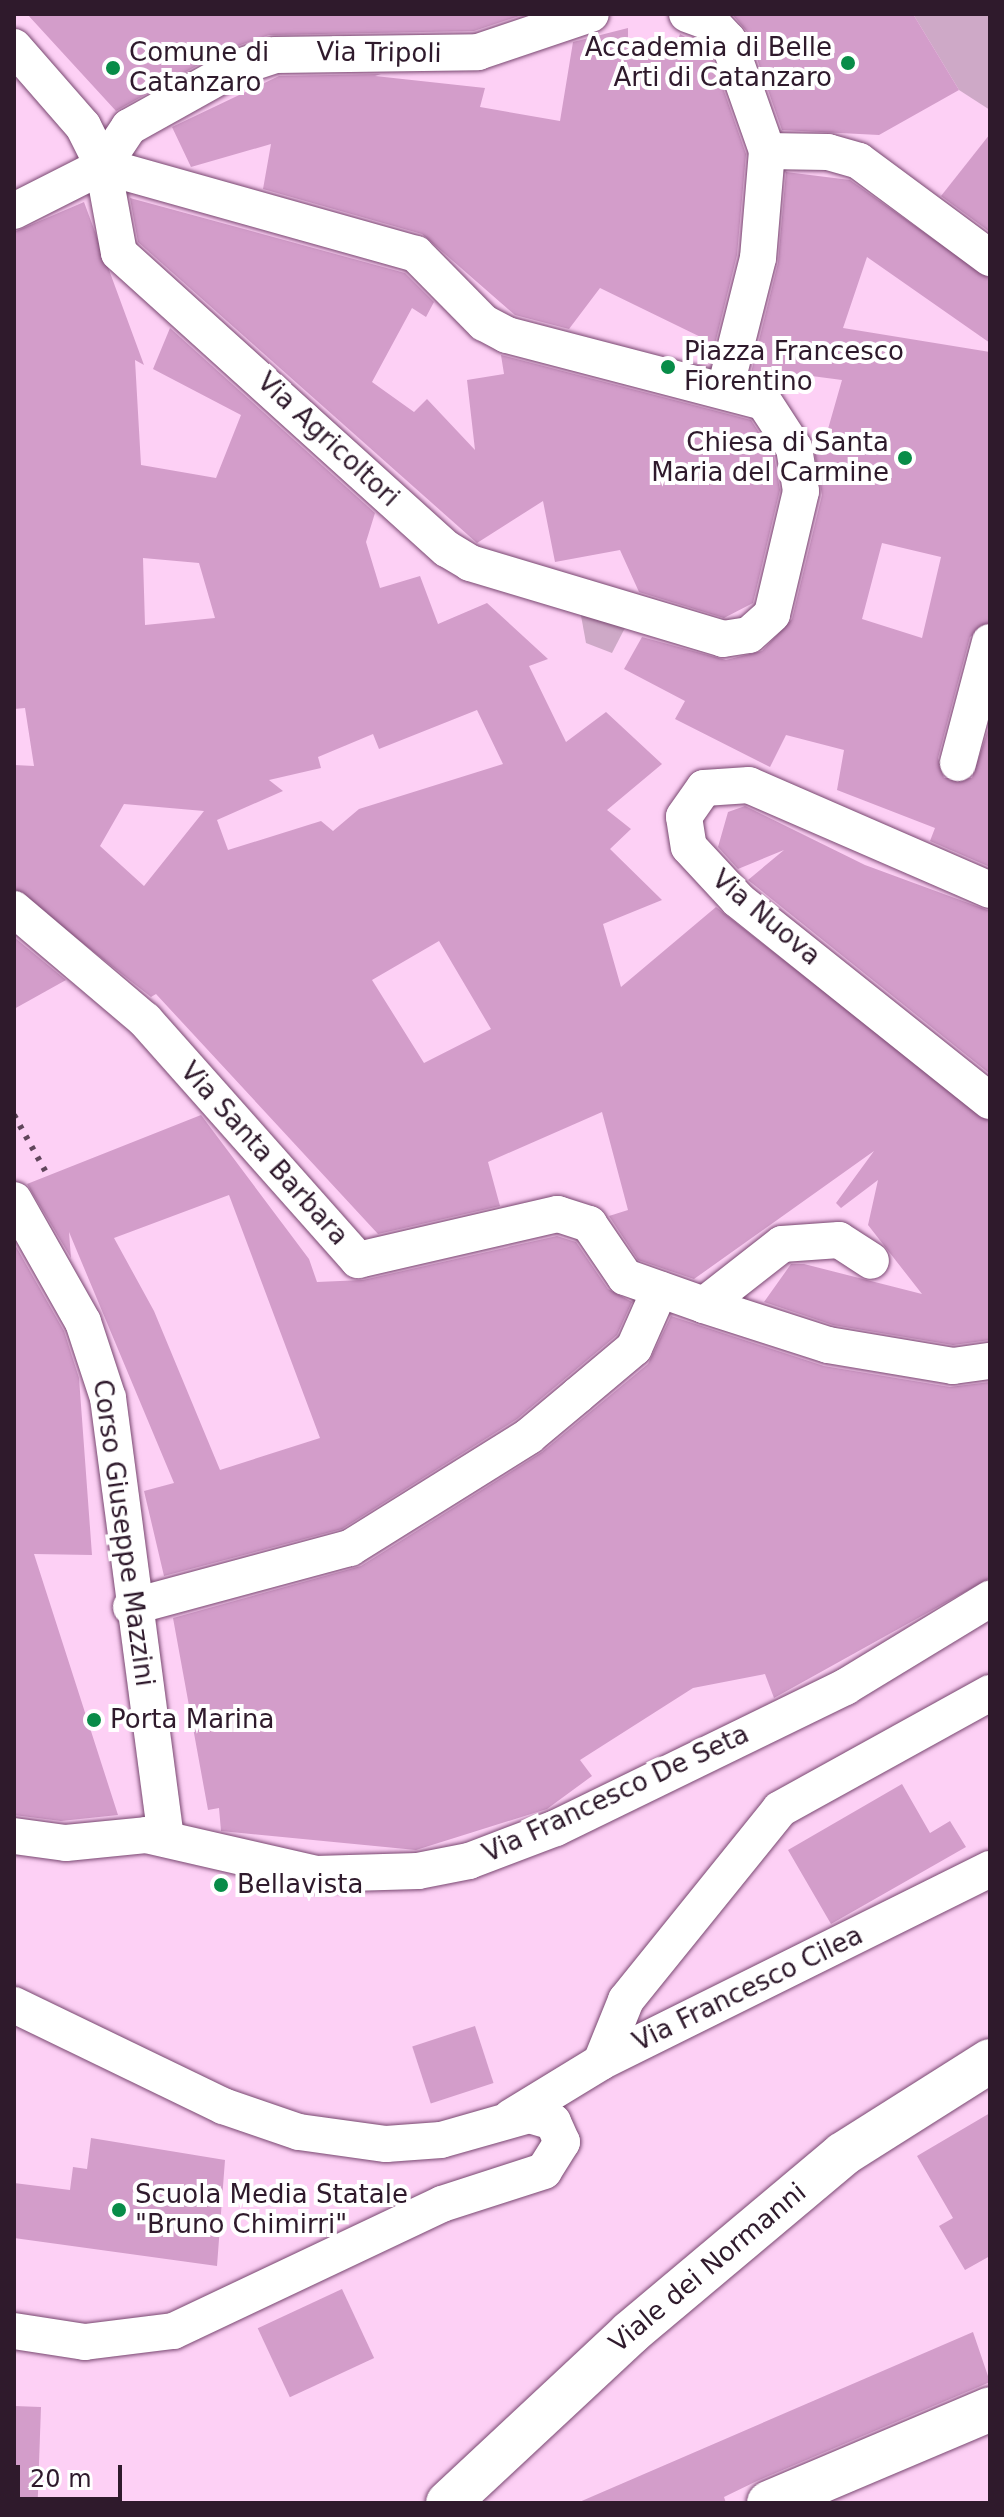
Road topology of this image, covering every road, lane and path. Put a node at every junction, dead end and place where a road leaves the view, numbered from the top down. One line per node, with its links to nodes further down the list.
1 (591, 14): 5 (street, Via Tripoli)
2 (687, 14): 4 (street)
3 (14, 47): 5 (street, Via Agricoltori)
4 (767, 151): 7 (street); 8 (street)
5 (103, 166): 6 (street); 8 (street); 8 (street, Via Agricoltori)
6 (14, 211)
7 (990, 258)
8 (725, 389)
9 (990, 642): 10 (street)
10 (958, 763)
11 (990, 890): 13 (street, Via Nuova)
12 (14, 909): 16 (street, Via Santa Barbara)
13 (990, 1101)
14 (14, 1200): 20 (street, Corso Giuseppe Mazzini)
15 (871, 1261): 17 (street)
16 (660, 1289): 17 (street); 20 (street)
17 (704, 1305): 18 (street)
18 (990, 1361)
19 (990, 1599): 23 (street, Via Francesco De Seta)
20 (131, 1607): 23 (street, Corso Giuseppe Mazzini)
21 (990, 1693): 27 (street)
22 (14, 1836): 23 (street, Via Francesco De Seta)
23 (166, 1838)
24 (990, 1869): 27 (street, Via Francesco Cilea)
25 (14, 2005): 28 (street)
26 (990, 2061): 31 (street, Viale dei Normanni)
27 (601, 2062): 28 (street, Via Francesco Cilea)
28 (511, 2117): 29 (street)
29 (14, 2331)
30 (990, 2409): 32 (street)
31 (448, 2503)
32 (769, 2503)

